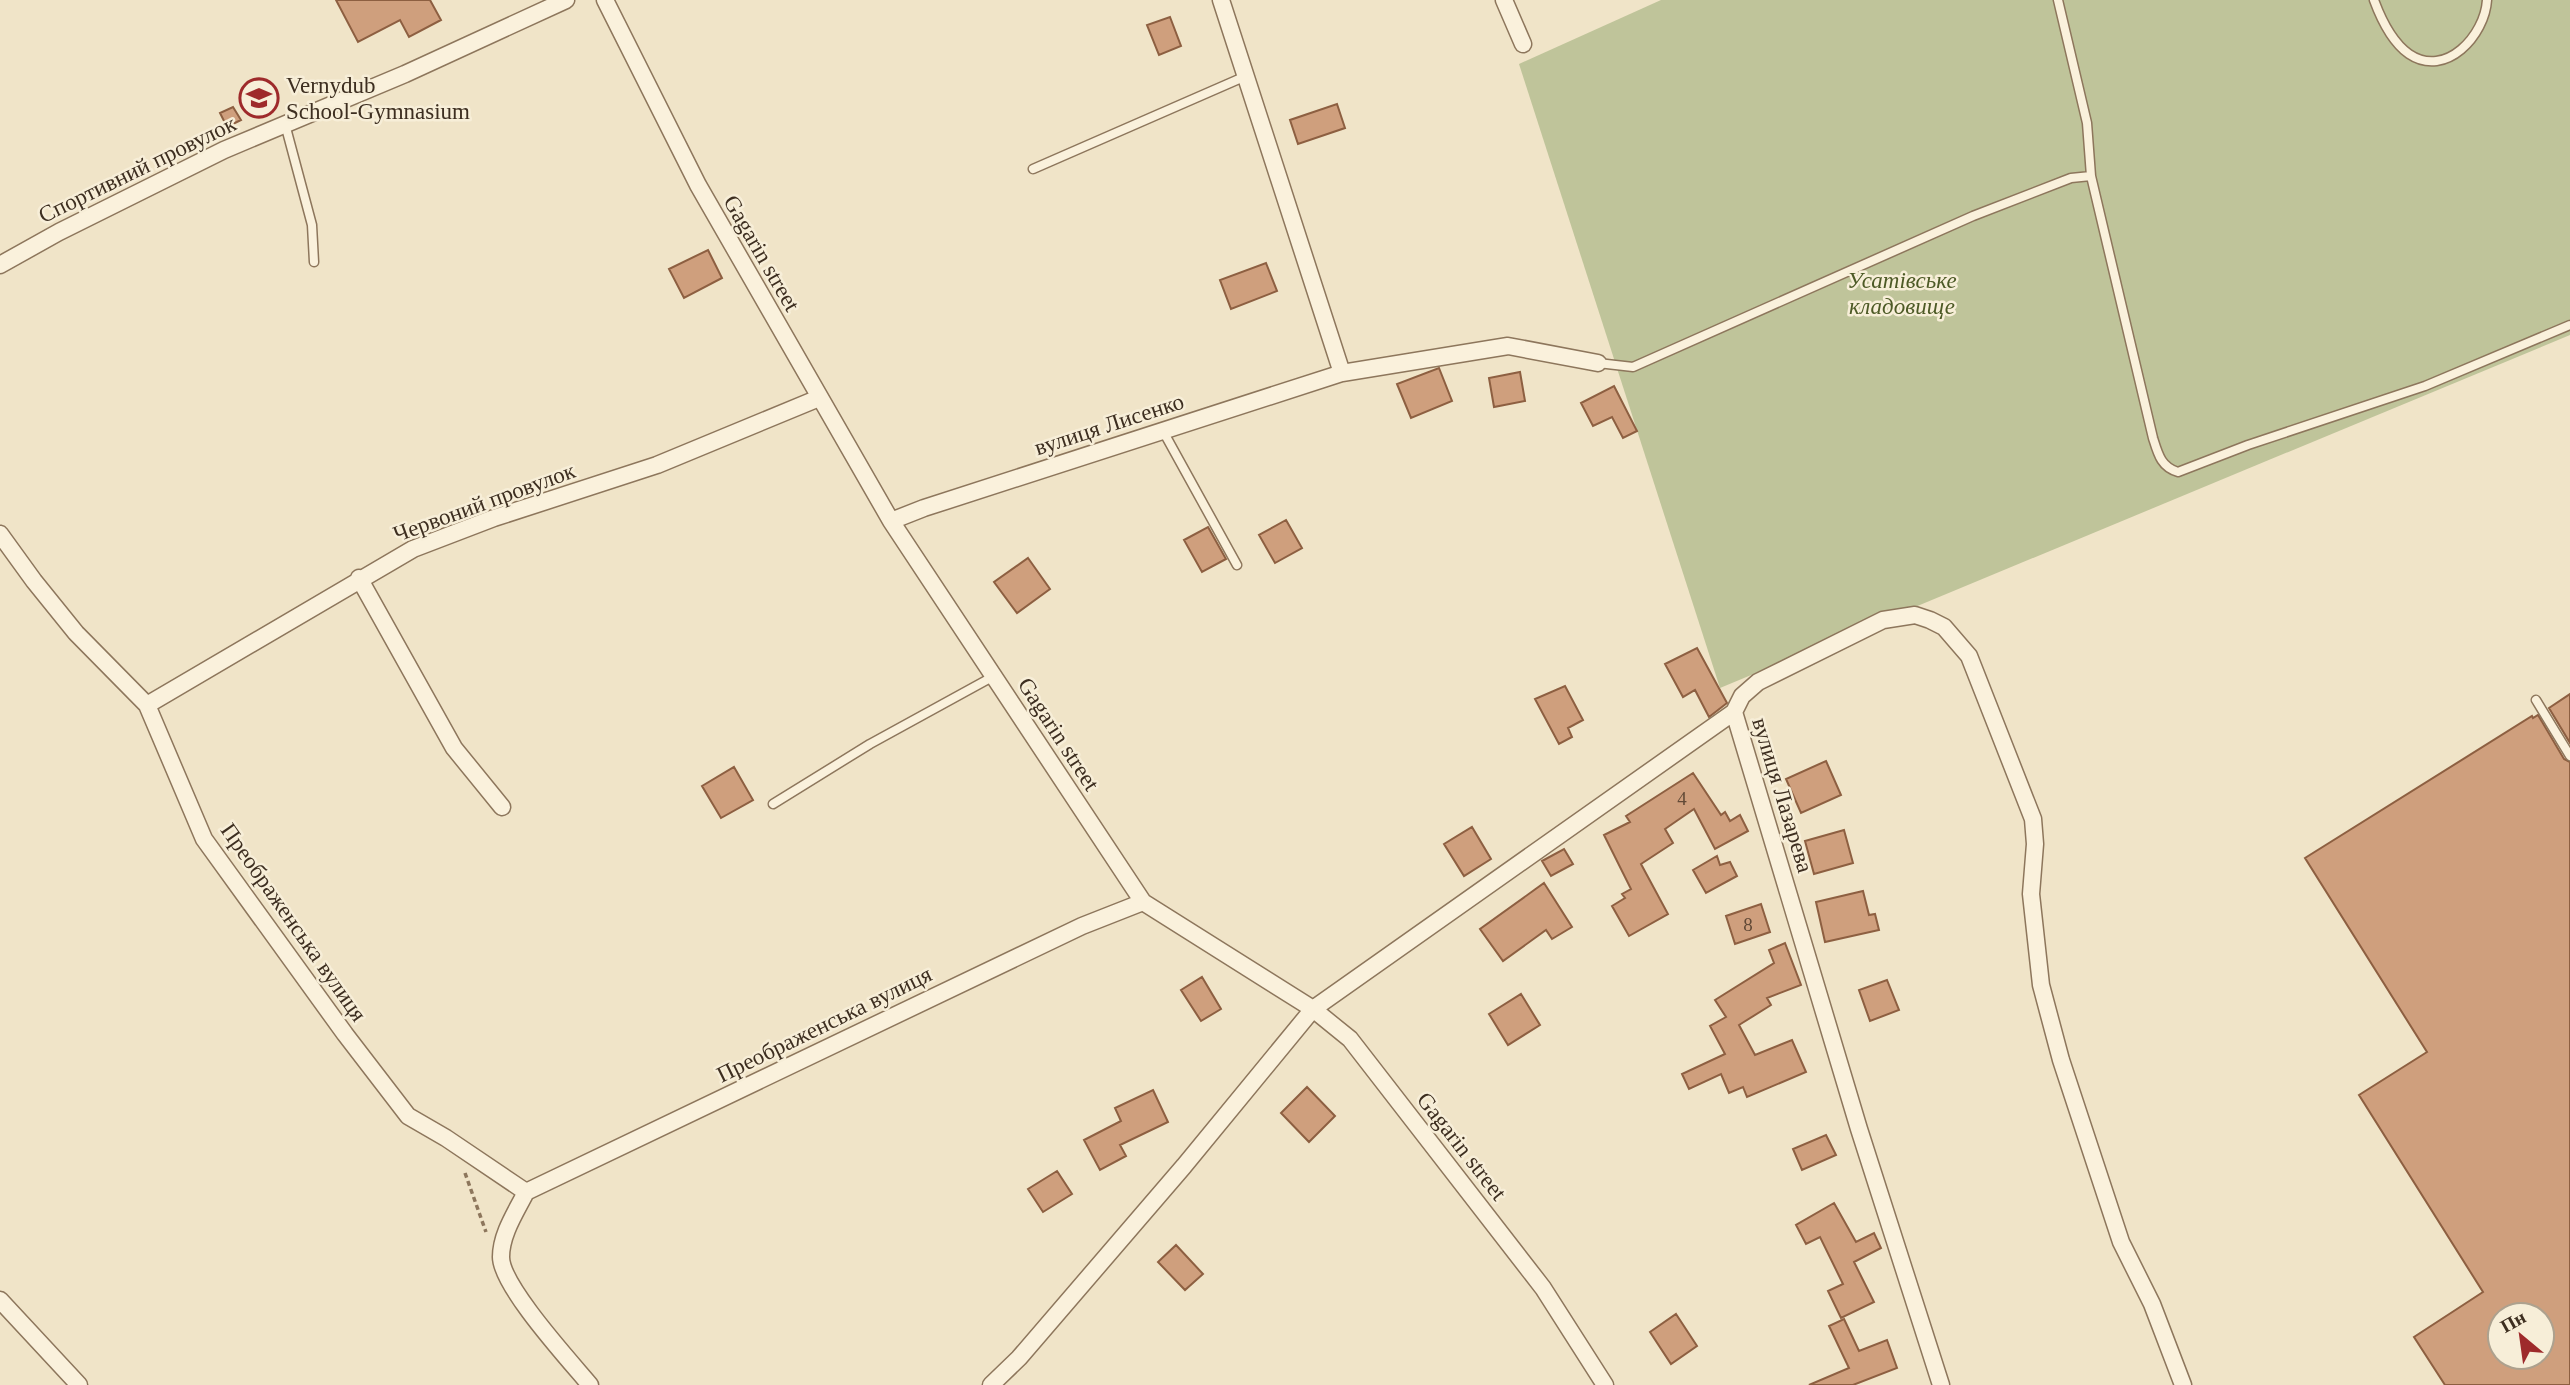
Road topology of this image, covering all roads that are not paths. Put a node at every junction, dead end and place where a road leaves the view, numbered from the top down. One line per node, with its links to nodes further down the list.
1 (566, 0): 10 (street, Спортивний провулок)
2 (605, 0): 18 (street, Gagarin street)
3 (1221, 0): 9 (street)
4 (1504, 0): 8 (street)
5 (2058, 0): 12 (lane)
6 (2374, 0): 7 (lane)
7 (2487, 0)
8 (1523, 44)
9 (1246, 76): 11 (lane); 17 (street)
10 (285, 124): 13 (lane); 14 (street, Спортивний провулок)
11 (1033, 169)
12 (2091, 176): 15 (lane); 16 (lane)
13 (314, 262)
14 (0, 265)
15 (2570, 325)
16 (1598, 363): 17 (street, вулиця Лисенко)
17 (1342, 373): 19 (street, вулиця Лисенко)
18 (819, 398): 20 (street, Gagarin street); 23 (street, Червоний провулок)
19 (1163, 431): 20 (street, вулиця Лисенко); 22 (lane)
20 (891, 521): 24 (street, Gagarin street)
21 (0, 534): 26 (street, Преображенська вулиця)
22 (1237, 565)
23 (359, 578): 26 (street, Червоний провулок); 30 (street)
24 (994, 676): 29 (lane); 31 (street, Gagarin street)
25 (2536, 701): 28 (lane)
26 (147, 705): 33 (street, Преображенська вулиця)
27 (1734, 712): 32 (street, вулиця Лазарева); 39 (street, вулиця Лазарева); 40 (street)
28 (2570, 756)
29 (773, 804)
30 (502, 807)
31 (1143, 902): 32 (street, Gagarin street); 33 (street, Преображенська вулиця)
32 (1313, 1009): 37 (street); 38 (street, Gagarin street)
33 (526, 1192): 36 (street)
34 (0, 1300): 35 (street)
35 (79, 1385)
36 (590, 1385)
37 (990, 1385)
38 (1605, 1385)
39 (1941, 1385)
40 (2183, 1385)

